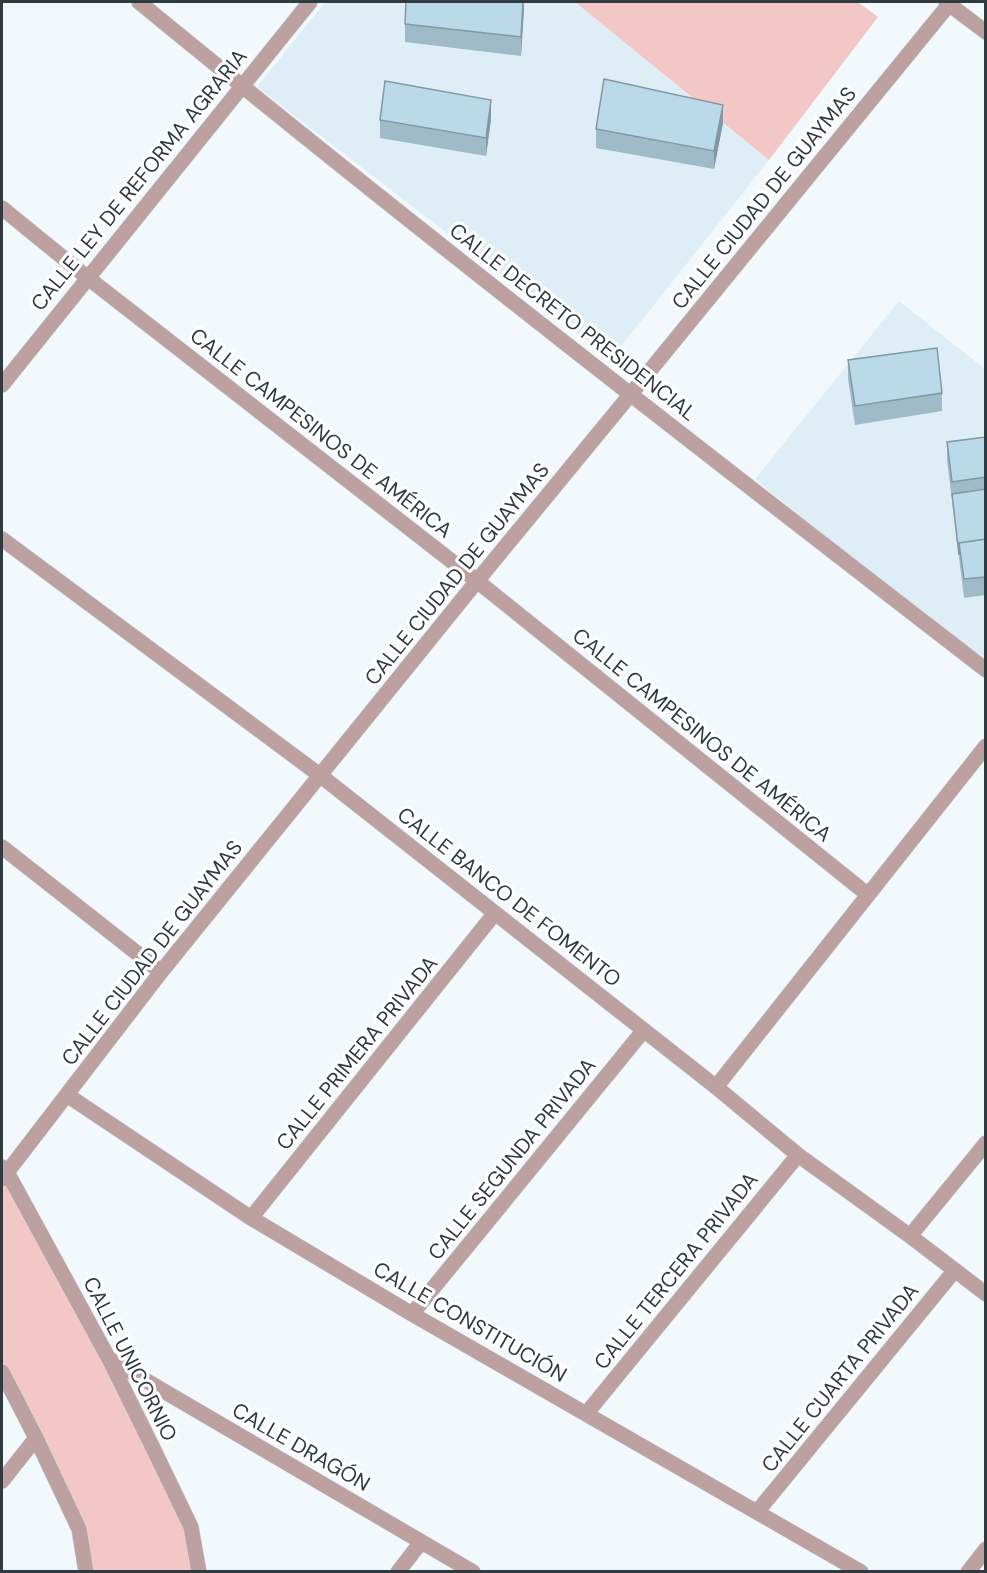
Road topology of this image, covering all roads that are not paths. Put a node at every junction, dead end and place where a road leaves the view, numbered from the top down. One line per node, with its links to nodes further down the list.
1 (139, 2): 5 (street, CALLE DECRETO PRESIDENCIAL)
2 (310, 2): 5 (street, CALLE LEY DE REFORMA AGRARIA)
3 (949, 2): 4 (street); 9 (street, CALLE CIUDAD DE GUAYMAS)
4 (986, 32)
5 (242, 86): 7 (street, CALLE LEY DE REFORMA AGRARIA); 9 (street, CALLE DECRETO PRESIDENCIAL)
6 (2, 208): 7 (street, CALLE CAMPESINOS DE AMÉRICA)
7 (88, 278): 8 (street, CALLE LEY DE REFORMA AGRARIA); 11 (street, CALLE CAMPESINOS DE AMÉRICA)
8 (2, 385)
9 (630, 395): 11 (street, CALLE CIUDAD DE GUAYMAS); 12 (street, CALLE DECRETO PRESIDENCIAL)
10 (2, 539): 14 (street, CALLE BANCO DE FOMENTO)
11 (477, 581): 14 (street, CALLE CIUDAD DE GUAYMAS); 16 (street, CALLE CAMPESINOS DE AMÉRICA)
12 (986, 670)
13 (986, 746): 16 (street)
14 (321, 776): 17 (street, CALLE BANCO DE FOMENTO); 18 (street, CALLE CIUDAD DE GUAYMAS)
15 (2, 847): 18 (street)
16 (867, 894): 20 (street)
17 (495, 913): 19 (street, CALLE BANCO DE FOMENTO); 25 (street, CALLE PRIMERA PRIVADA)
18 (161, 972): 21 (street, CALLE CIUDAD DE GUAYMAS)
19 (644, 1030): 20 (street, CALLE BANCO DE FOMENTO); 29 (street, CALLE SEGUNDA PRIVADA)
20 (716, 1087): 23 (street, CALLE BANCO DE FOMENTO)
21 (67, 1095): 24 (street, CALLE CIUDAD DE GUAYMAS); 25 (street, CALLE CONSTITUCIÓN)
22 (986, 1143): 26 (street)
23 (798, 1155): 26 (street, CALLE BANCO DE FOMENTO); 32 (street, CALLE TERCERA PRIVADA)
24 (3, 1173): 30 (street, CALLE UNICORNIO)
25 (251, 1218): 29 (street, CALLE CONSTITUCIÓN)
26 (910, 1236): 27 (street, CALLE BANCO DE FOMENTO)
27 (956, 1270): 28 (street, CALLE BANCO DE FOMENTO); 35 (street, CALLE CUARTA PRIVADA)
28 (986, 1294)
29 (412, 1314): 32 (street, CALLE CONSTITUCIÓN)
30 (109, 1359): 36 (street, CALLE DRAGÓN); 39 (street, CALLE UNICORNIO)
31 (2, 1372): 33 (street)
32 (586, 1414): 35 (street, CALLE CONSTITUCIÓN)
33 (36, 1438): 34 (street); 38 (street)
34 (2, 1481)
35 (757, 1512): 42 (street, CALLE CONSTITUCIÓN)
36 (421, 1542): 40 (street); 41 (street, CALLE DRAGÓN)
37 (986, 1549): 43 (street)
38 (86, 1572)
39 (199, 1572)
40 (398, 1572)
41 (473, 1572)
42 (861, 1572)
43 (968, 1572)

